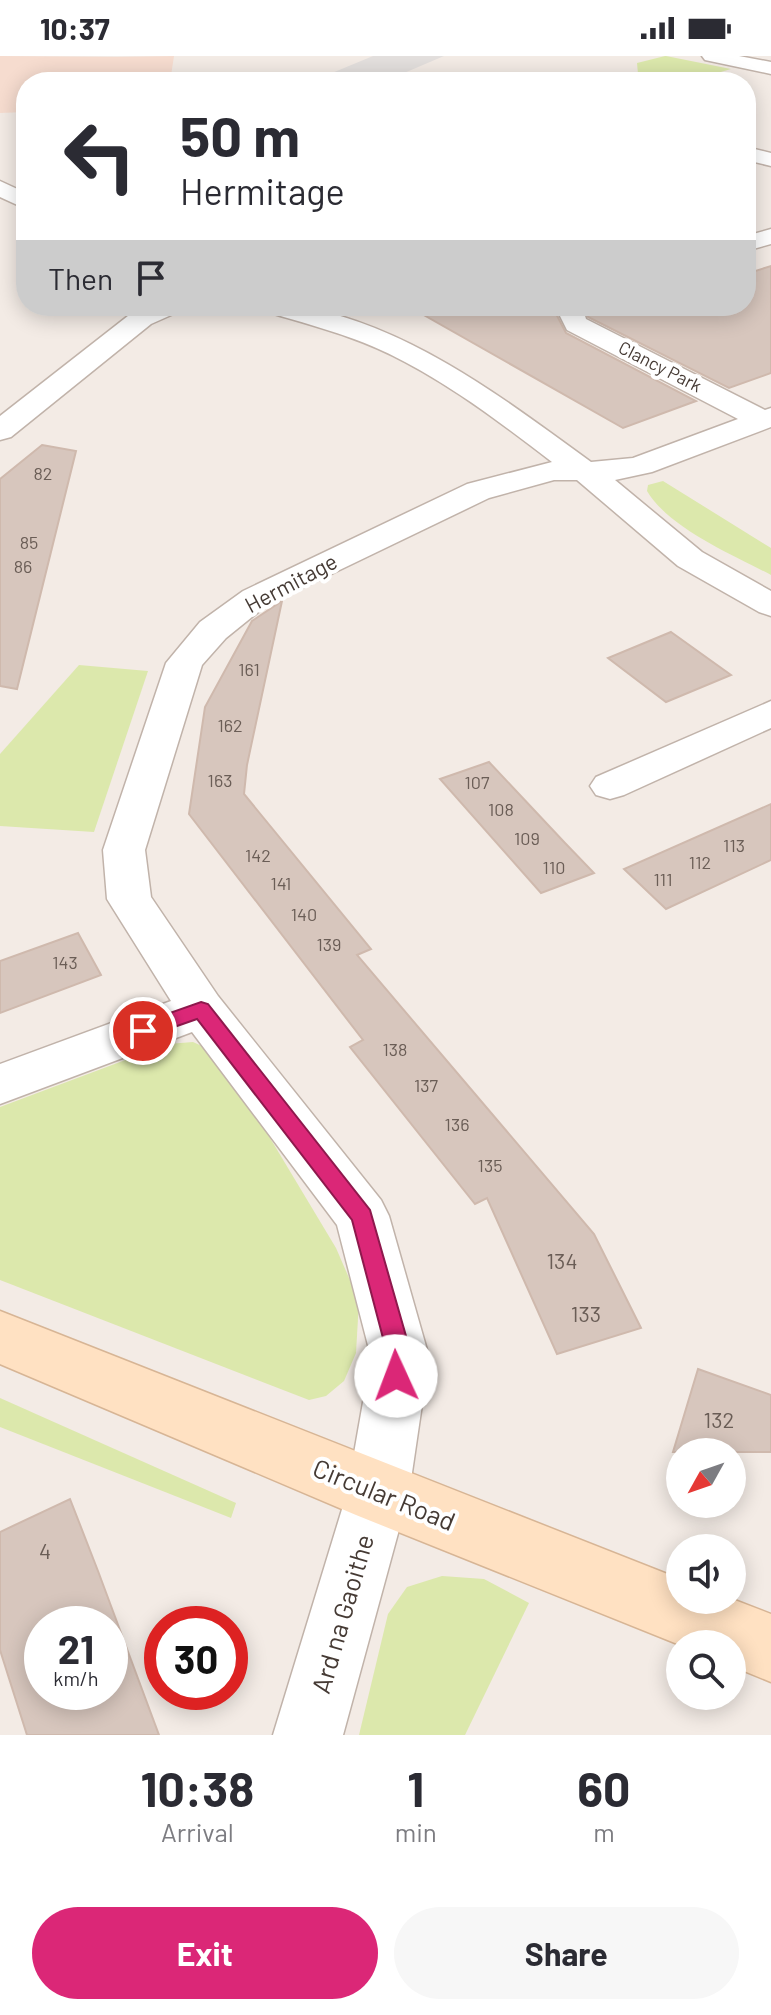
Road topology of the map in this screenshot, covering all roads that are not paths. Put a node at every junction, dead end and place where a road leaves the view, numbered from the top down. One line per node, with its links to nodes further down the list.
1 (711, 56): 2 (street)
2 (771, 68)
3 (146, 316): 7 (street)
4 (309, 316): 10 (street)
5 (572, 316): 8 (street, Clancy Park)
6 (0, 394): 7 (street)
7 (36, 401): 9 (street)
8 (767, 418): 10 (street, Clancy Park)
9 (0, 431)
10 (587, 473): 11 (street); 14 (street, Hermitage)
11 (771, 605)
12 (771, 713): 13 (street)
13 (610, 786)
14 (201, 1009): 15 (street); 17 (street, Hermitage)
15 (0, 1084)
16 (0, 1337): 17 (main road, Circular Road)
17 (378, 1493): 18 (main road, Circular Road); 19 (street, Ard na Gaoithe)
18 (771, 1648)
19 (308, 1735)

